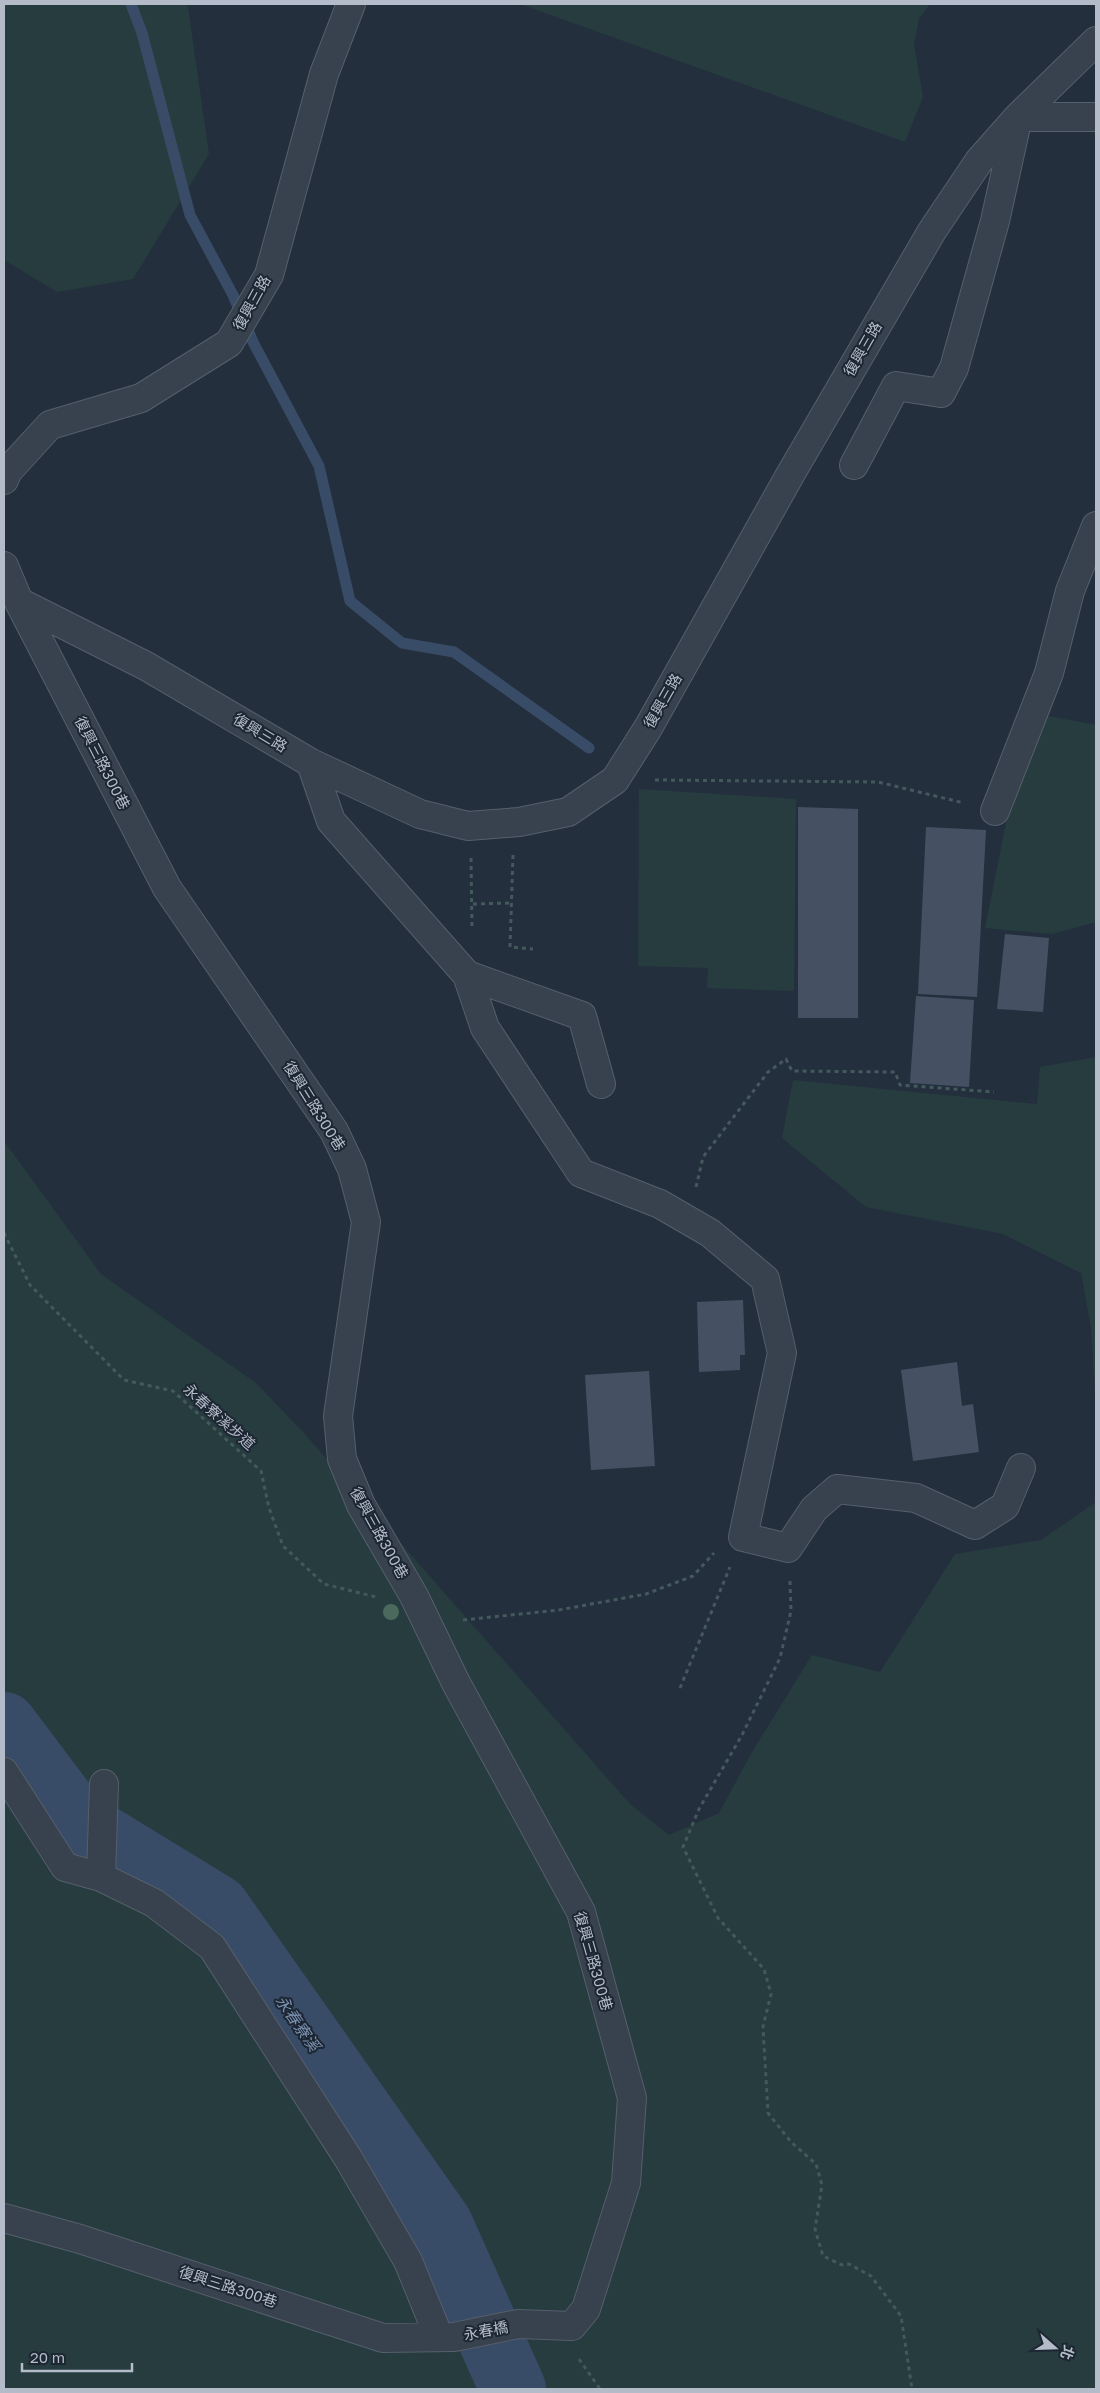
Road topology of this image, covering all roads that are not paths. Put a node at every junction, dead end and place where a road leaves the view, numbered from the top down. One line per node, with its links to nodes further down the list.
1 (351, 4): 6 (street, 復興三路)
2 (1096, 41): 3 (street, 復興三路)
3 (1018, 117): 4 (street); 5 (street); 10 (street, 復興三路)
4 (1096, 117)
5 (854, 465)
6 (4, 480)
7 (1096, 526): 11 (street)
8 (4, 566): 9 (street)
9 (19, 602): 10 (street, 復興三路); 19 (street, 復興三路300巷)
10 (311, 763): 12 (street)
11 (994, 810)
12 (467, 974): 13 (street); 14 (street)
13 (601, 1084)
14 (1021, 1468)
15 (4, 1772): 17 (street)
16 (104, 1784): 17 (street)
17 (101, 1877): 20 (street)
18 (4, 2218): 20 (street, 復興三路300巷)
19 (518, 2324): 20 (street, 永春橋)
20 (446, 2337)

